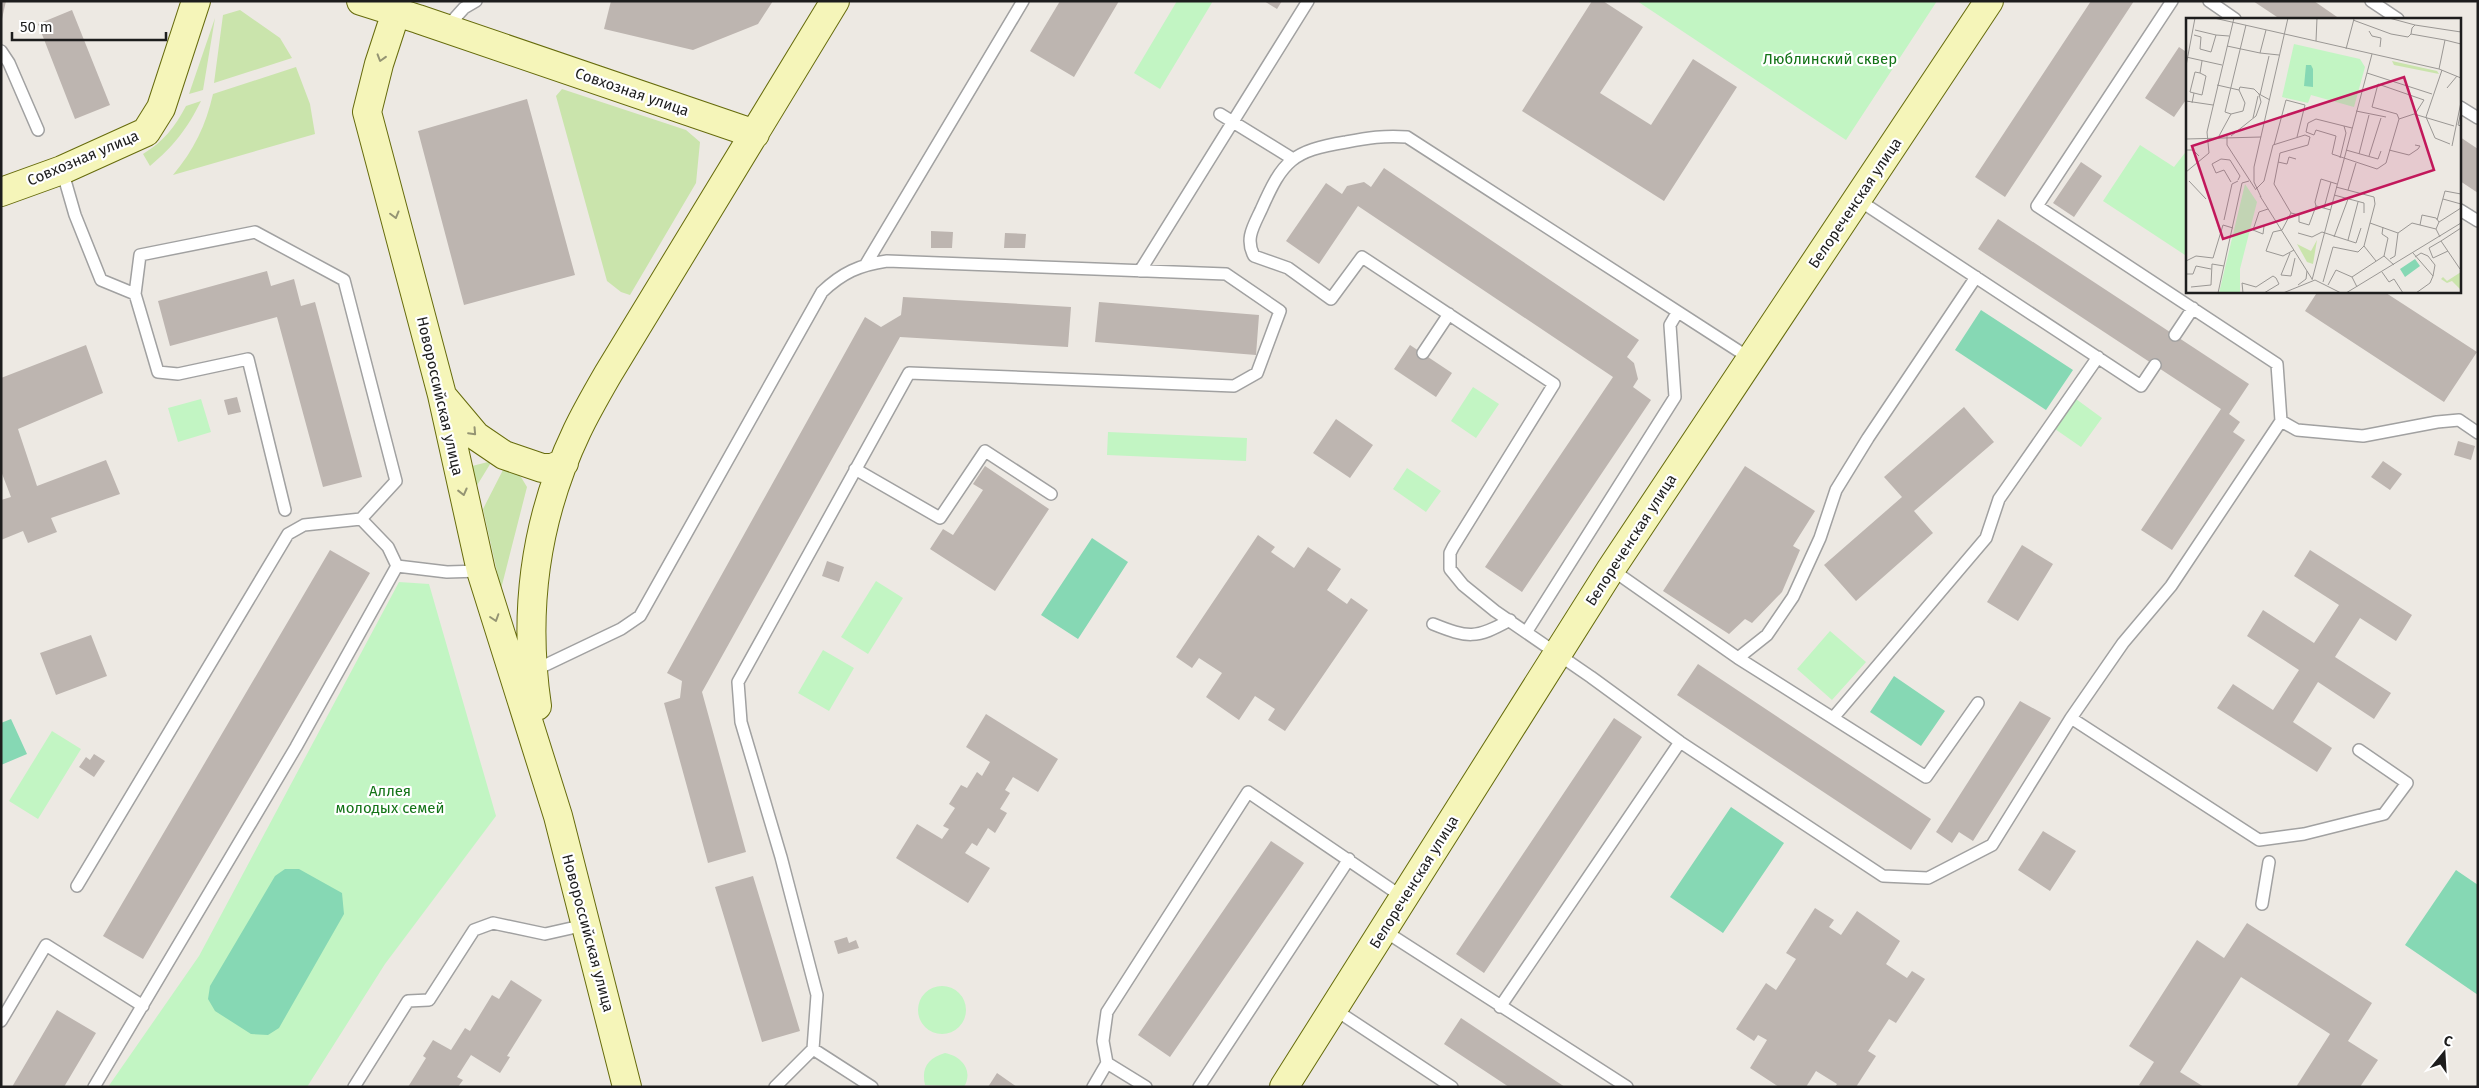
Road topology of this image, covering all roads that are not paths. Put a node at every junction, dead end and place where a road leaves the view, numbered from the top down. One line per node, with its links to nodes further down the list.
1 (196, 1): 24 (street, Совхозная улица)
2 (361, 1): 11 (street, Совхозная улица)
3 (476, 1): 14 (lane)
4 (835, 1): 22 (street)
5 (1023, 1): 29 (lane)
6 (1308, 1): 20 (lane)
7 (1989, 1): 26 (street, Белореченская улица)
8 (2172, 1): 33 (lane)
9 (2371, 1): 13 (lane)
10 (2214, 3): 12 (lane)
11 (396, 12): 14 (street, Совхозная улица); 41 (street, Новороссийская улица, one-way to 41)
12 (2234, 18)
13 (2396, 18)
14 (446, 28): 22 (street, Совхозная улица)
15 (1, 51): 16 (lane)
16 (5, 65): 21 (lane)
17 (2462, 108): 19 (lane)
18 (1220, 114): 20 (lane)
19 (2478, 118)
20 (1233, 122): 23 (lane); 30 (lane)
21 (38, 130)
22 (755, 134): 45 (street, Новороссийская улица)
23 (1293, 159): 34 (lane); 35 (lane)
24 (62, 170): 25 (street, Совхозная улица); 32 (lane)
25 (1, 192)
26 (1858, 199): 31 (lane); 39 (street, Белореченская улица)
27 (2462, 211): 28 (lane)
28 (2478, 222)
29 (866, 264): 30 (lane); 58 (lane)
30 (1140, 270): 46 (lane)
31 (1976, 277): 38 (lane); 57 (lane)
32 (135, 294): 48 (lane); 49 (lane)
33 (2193, 308): 36 (lane); 43 (lane)
34 (1677, 313): 39 (lane); 55 (lane)
35 (1449, 314): 37 (lane); 53 (lane)
36 (2175, 335)
37 (1423, 353)
38 (2098, 357): 40 (lane); 60 (lane)
39 (1751, 358): 51 (street, Белореченская улица)
40 (2155, 366)
41 (442, 394): 45 (street, one-way to 45); 52 (street, Новороссийская улица, one-way to 52)
42 (2478, 418): 44 (lane)
43 (2281, 421): 44 (lane); 61 (lane)
44 (2475, 431)
45 (564, 463): 58 (street, Новороссийская улица)
46 (856, 469): 47 (lane); 76 (lane)
47 (1051, 494)
48 (285, 510)
49 (361, 519): 50 (lane); 67 (lane)
50 (397, 566): 52 (lane); 72 (lane)
51 (1611, 570): 56 (street, Белореченская улица); 57 (lane)
52 (480, 571): 64 (street, Новороссийская улица, one-way to 64)
53 (1510, 620): 54 (lane); 55 (lane)
54 (1433, 624)
55 (1528, 631): 56 (lane)
56 (1558, 654): 62 (lane); 68 (street, Белореченская улица)
57 (1738, 658): 60 (lane)
58 (532, 672): 64 (street, Новороссийская улица)
59 (1978, 704): 60 (lane)
60 (1833, 718)
61 (2071, 718): 62 (lane); 63 (lane)
62 (1680, 742): 73 (lane)
63 (2359, 750)
64 (547, 780): 70 (street, Новороссийская улица)
65 (1348, 859): 68 (lane); 77 (lane); 85 (lane)
66 (2269, 862): 69 (lane)
67 (77, 886)
68 (1404, 898): 71 (street, Белореченская улица)
69 (2262, 904)
70 (585, 925): 79 (lane); 80 (street, Новороссийская улица)
71 (1383, 930): 73 (lane); 74 (street, Белореченская улица)
72 (143, 1006): 75 (lane); 78 (lane)
73 (1500, 1006): 88 (lane)
74 (1334, 1009): 86 (street, Белореченская улица); 87 (lane)
75 (1, 1021)
76 (813, 1049): 81 (lane); 82 (lane)
77 (1108, 1063): 83 (lane); 84 (lane)
78 (94, 1087)
79 (354, 1087)
80 (628, 1087)
81 (775, 1087)
82 (872, 1087)
83 (1093, 1087)
84 (1146, 1087)
85 (1199, 1087)
86 (1284, 1087)
87 (1452, 1087)
88 (1628, 1087)

